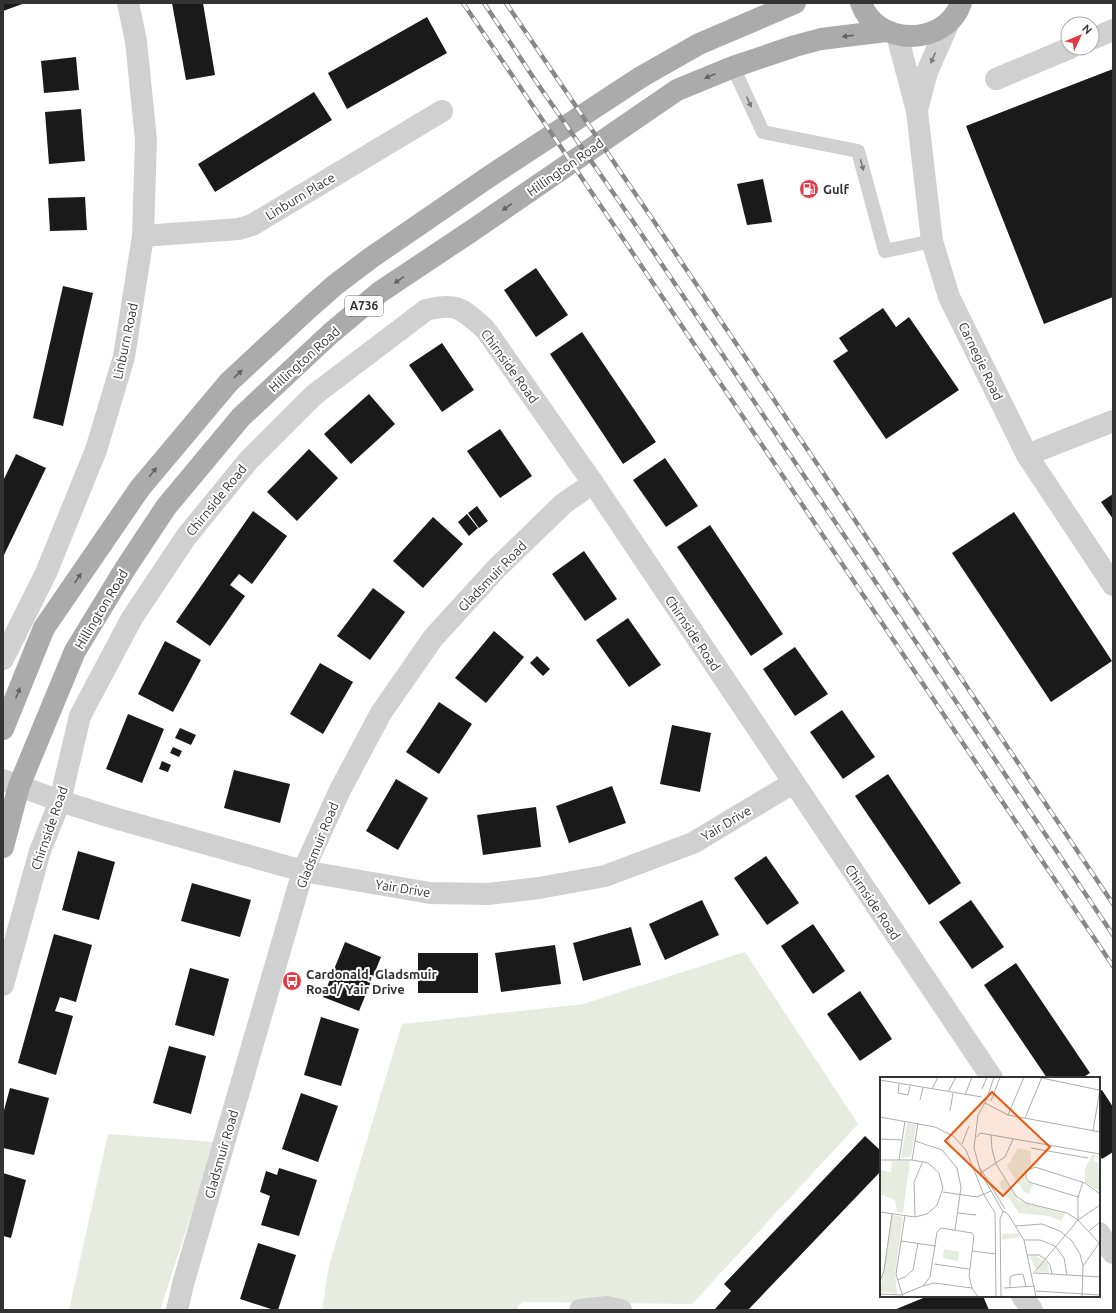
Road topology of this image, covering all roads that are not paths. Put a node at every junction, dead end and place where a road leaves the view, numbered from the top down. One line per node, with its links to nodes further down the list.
1 (128, 3): 13 (street, Linburn Road)
2 (795, 3): 20 (main road, A736, one-way to 2)
3 (861, 3): 6 (main road)
4 (959, 9): 6 (main road, Hillington Road); 12 (street, Carnegie Road, one-way to 12)
5 (1113, 30): 7 (street)
6 (892, 33): 9 (main road, Hillington Road / A736, one-way to 9); 12 (street, Carnegie Road)
7 (1100, 36)
8 (1060, 52): 10 (street)
9 (733, 66): 14 (lane, one-way to 14); 21 (main road, Hillington Road / A736, one-way to 21)
10 (996, 78)
11 (442, 111): 13 (street, Linburn Place)
12 (917, 111): 14 (street, Carnegie Road)
13 (143, 236): 19 (street, Linburn Road)
14 (932, 241): 16 (street, Carnegie Road)
15 (1113, 421): 16 (street)
16 (1026, 454): 18 (street, Carnegie Road)
17 (593, 483): 22 (street, Chirnside Road); 23 (street, Chirnside Road); 25 (street, Gladsmuir Road)
18 (1113, 584)
19 (3, 659)
20 (3, 729)
21 (11, 783): 23 (street, Yair Drive); 24 (main road, Hillington Road / A736)
22 (793, 783): 25 (street, Yair Drive); 27 (street, Chirnside Road)
23 (60, 801): 25 (street, Yair Drive); 26 (street, Chirnside Road)
24 (3, 847)
25 (303, 871): 31 (street, Gladsmuir Road)
26 (3, 985)
27 (991, 1077)
28 (1100, 1234): 29 (street)
29 (1113, 1253)
30 (1023, 1297): 34 (street)
31 (177, 1310)
32 (580, 1310): 33 (street)
33 (620, 1310)
34 (1032, 1310)

